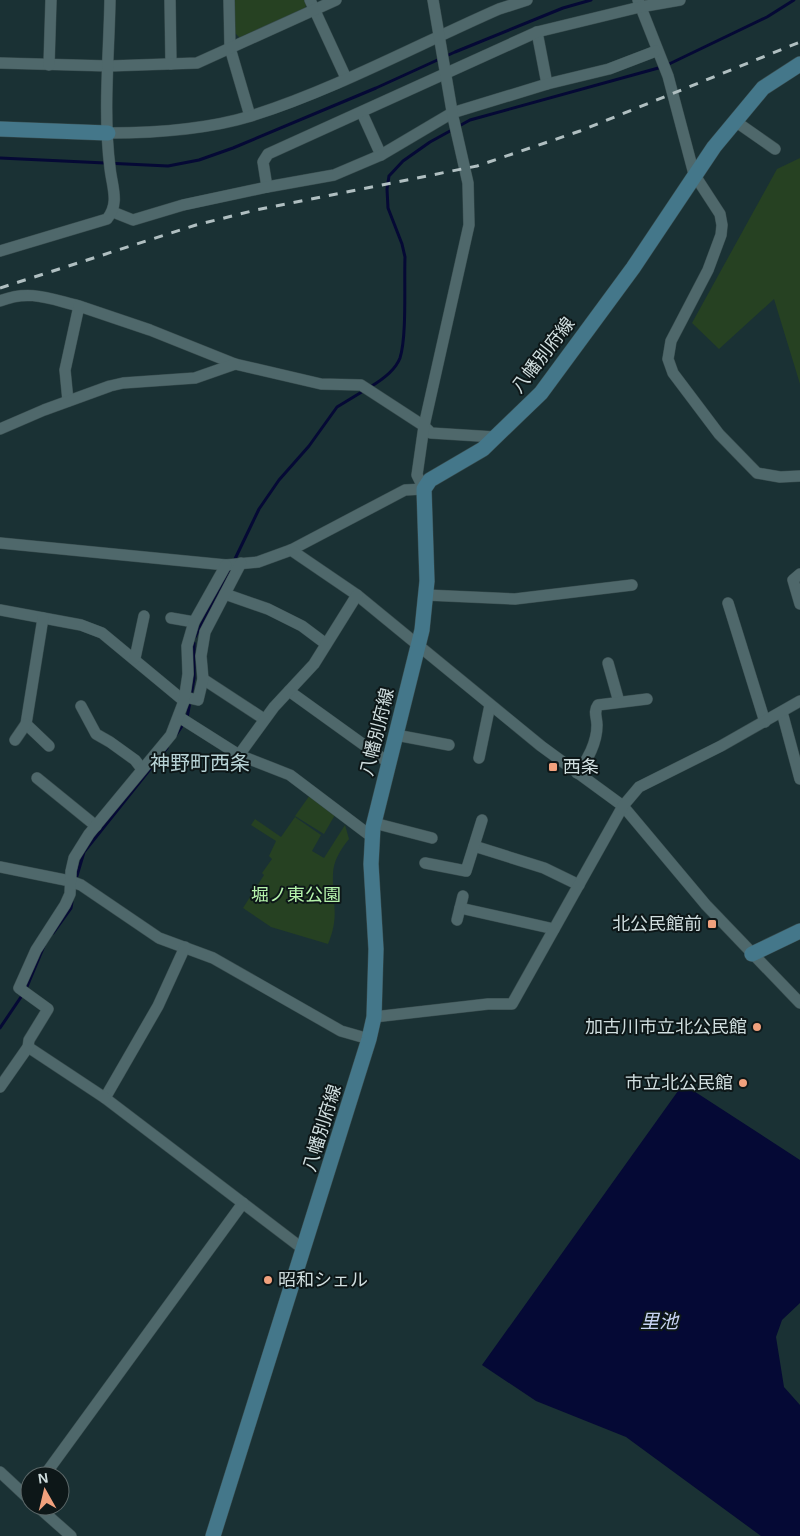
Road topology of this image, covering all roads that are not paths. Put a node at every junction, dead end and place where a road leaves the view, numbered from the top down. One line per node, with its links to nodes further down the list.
1 (51, 0): 17 (street)
2 (110, 0): 20 (street)
3 (170, 0): 18 (street)
4 (229, 0): 14 (street)
5 (336, 0): 11 (street)
6 (433, 0): 13 (street)
7 (527, 0): 10 (street)
8 (680, 0): 9 (street)
9 (639, 3): 12 (street); 15 (street)
10 (499, 4): 13 (street)
11 (313, 5): 14 (street); 22 (street)
12 (537, 32): 21 (street); 23 (street)
13 (439, 35): 21 (street); 22 (street)
14 (230, 48): 18 (street); 26 (street)
15 (656, 51): 23 (street); 32 (street)
16 (0, 63): 17 (street)
17 (49, 64): 20 (street)
18 (171, 64): 20 (street)
19 (800, 64): 27 (main road, 八幡別府線)
20 (109, 66): 29 (street)
21 (445, 74): 24 (street); 25 (street)
22 (346, 78): 26 (street)
23 (547, 84): 25 (street)
24 (362, 113): 31 (street); 33 (street)
25 (453, 115): 31 (street); 40 (street)
26 (250, 116): 29 (street)
27 (735, 121): 30 (street); 32 (main road, 八幡別府線)
28 (0, 130): 29 (main road)
29 (108, 133): 34 (street)
30 (776, 148)
31 (381, 155): 33 (street)
32 (694, 174): 42 (main road, 八幡別府線); 43 (street)
33 (267, 187): 34 (street)
34 (113, 212): 35 (street)
35 (0, 251)
36 (0, 301): 37 (street)
37 (79, 306): 38 (street); 39 (street)
38 (235, 364): 39 (street); 40 (street)
39 (68, 402): 41 (street)
40 (424, 426): 42 (street); 44 (street)
41 (0, 429)
42 (494, 437): 44 (main road, 八幡別府線)
43 (800, 476)
44 (424, 489): 46 (street); 53 (main road, 八幡別府線)
45 (0, 543): 48 (street)
46 (291, 550): 47 (street); 52 (street)
47 (240, 563): 48 (street); 51 (street)
48 (226, 564): 60 (street)
49 (800, 574): 55 (street)
50 (632, 585): 53 (street)
51 (225, 594): 62 (street); 65 (street)
52 (357, 595): 61 (street); 62 (street)
53 (426, 595): 61 (main road, 八幡別府線)
54 (728, 603): 76 (street)
55 (800, 604)
56 (0, 610): 58 (street)
57 (144, 616): 63 (street)
58 (43, 618): 63 (street); 77 (street)
59 (171, 618): 60 (street)
60 (194, 622): 67 (street)
61 (418, 643): 71 (street); 78 (main road, 八幡別府線)
62 (326, 644): 66 (street)
63 (135, 658): 67 (street)
64 (608, 663): 70 (street)
65 (203, 678): 67 (street); 75 (street)
66 (289, 691): 75 (street); 84 (street)
67 (185, 699): 74 (street)
68 (647, 699): 70 (street)
69 (800, 701): 73 (street)
70 (619, 702): 86 (street)
71 (490, 705): 83 (street); 86 (street)
72 (81, 706): 85 (street)
73 (782, 712): 76 (street); 88 (street)
74 (179, 716): 82 (street); 85 (street)
75 (264, 719): 82 (street)
76 (765, 722): 89 (street)
77 (26, 724): 79 (street); 81 (street)
78 (396, 734): 80 (street); 84 (main road, 八幡別府線)
79 (15, 740)
80 (449, 745)
81 (49, 746)
82 (239, 755): 92 (street)
83 (479, 758)
84 (389, 763): 92 (main road, 八幡別府線)
85 (142, 769): 91 (street)
86 (577, 773): 89 (street)
87 (37, 778): 91 (street)
88 (800, 779)
89 (623, 806): 98 (street); 103 (street)
90 (482, 820): 94 (street)
91 (96, 826): 97 (street)
92 (373, 830): 93 (street); 105 (main road, 八幡別府線)
93 (432, 838)
94 (474, 846): 95 (street); 98 (street)
95 (425, 863)
96 (1, 866): 97 (street)
97 (70, 881): 102 (street); 107 (street)
98 (579, 886): 100 (street)
99 (463, 896): 100 (street)
100 (554, 929): 105 (street)
101 (800, 932): 103 (main road)
102 (185, 947): 106 (street); 109 (street)
103 (752, 954): 104 (street)
104 (800, 1003)
105 (374, 1017): 106 (main road, 八幡別府線)
106 (369, 1039): 111 (main road, 八幡別府線)
107 (28, 1047): 108 (street); 109 (street)
108 (0, 1087)
109 (105, 1098): 110 (street)
110 (243, 1203): 111 (street); 112 (street)
111 (303, 1249): 117 (main road, 八幡別府線)
112 (51, 1466)
113 (0, 1472): 114 (street)
114 (20, 1490)
115 (49, 1516): 116 (street)
116 (71, 1536)
117 (213, 1536)

